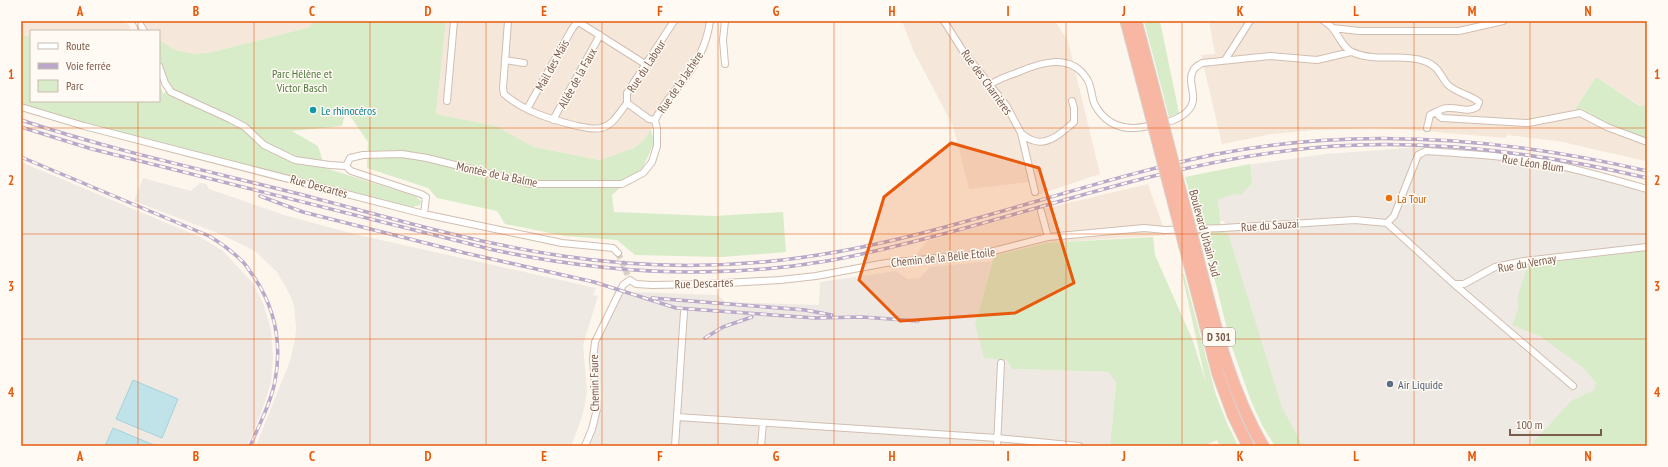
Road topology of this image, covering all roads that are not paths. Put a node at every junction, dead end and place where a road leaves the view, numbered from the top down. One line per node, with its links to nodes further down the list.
1 (138, 21): 16 (street)
2 (454, 21): 26 (street)
3 (508, 21): 19 (street)
4 (578, 21): 14 (street); 31 (street, Mail des Maïs)
5 (674, 21): 22 (street, Rue du Labour)
6 (710, 21): 34 (street, Rue de la Jachère)
7 (725, 21): 23 (street)
8 (944, 21): 25 (street, Rue des Charrières)
9 (1126, 21): 29 (highway, Boulevard Urbain Sud / D 301)
10 (1136, 21): 29 (highway, Boulevard Urbain Sud / D 301)
11 (1250, 21): 20 (street)
12 (1324, 21): 15 (street)
13 (1503, 21): 15 (street)
14 (590, 24): 17 (street)
15 (1333, 28): 18 (street)
16 (143, 30)
17 (600, 36): 22 (street); 33 (street, Allée de la Faux)
18 (1351, 52): 20 (street); 32 (street)
19 (505, 60): 21 (street); 31 (street)
20 (1225, 60): 25 (street, bridge)
21 (524, 63)
22 (645, 64): 28 (street, Rue du Labour)
23 (725, 64)
24 (160, 69): 38 (street)
25 (991, 84): 36 (street, Rue des Charrières)
26 (447, 101)
27 (1072, 101): 36 (street)
28 (627, 103): 33 (street); 34 (street, Rue du Labour)
29 (1152, 103): 46 (highway, Boulevard Urbain Sud / D 301, bridge)
30 (21, 107): 42 (street, Rue Descartes)
31 (527, 109): 33 (street)
32 (1438, 111): 35 (street); 37 (street)
33 (553, 120)
34 (655, 120): 38 (street, Montée de la Balme)
35 (1427, 128)
36 (1021, 133): 40 (street, Rue des Charrières)
37 (1647, 142)
38 (346, 166): 42 (street)
39 (1647, 189): 43 (street, Rue Léon Blum)
40 (1035, 192)
41 (1041, 211): 45 (street)
42 (424, 214): 48 (street, Rue Descartes)
43 (1387, 223): 44 (street, Rue du Sauzai); 51 (street)
44 (1153, 229): 45 (street, Chemin de la Belle Etoile)
45 (1048, 237): 50 (street, Chemin de la Belle Etoile)
46 (1190, 247): 53 (highway, Boulevard Urbain Sud / D 301); 67 (highway, Boulevard Urbain Sud / D 301)
47 (1647, 247): 51 (street, Rue du Vernay)
48 (618, 253)
49 (630, 280): 50 (street, Rue Descartes); 59 (street, Chemin Faure)
50 (780, 280)
51 (1454, 284): 55 (street)
52 (684, 312): 56 (street)
53 (1207, 331): 64 (highway); 65 (highway); 66 (highway, D 301)
54 (1001, 363): 58 (street)
55 (1573, 386)
56 (677, 417): 57 (street); 60 (street)
57 (763, 423): 58 (street); 61 (street)
58 (997, 438): 62 (street); 63 (street)
59 (586, 446)
60 (675, 446)
61 (761, 446)
62 (997, 446)
63 (1079, 446)
64 (1242, 446)
65 (1248, 446)
66 (1254, 446)
67 (1263, 446)

